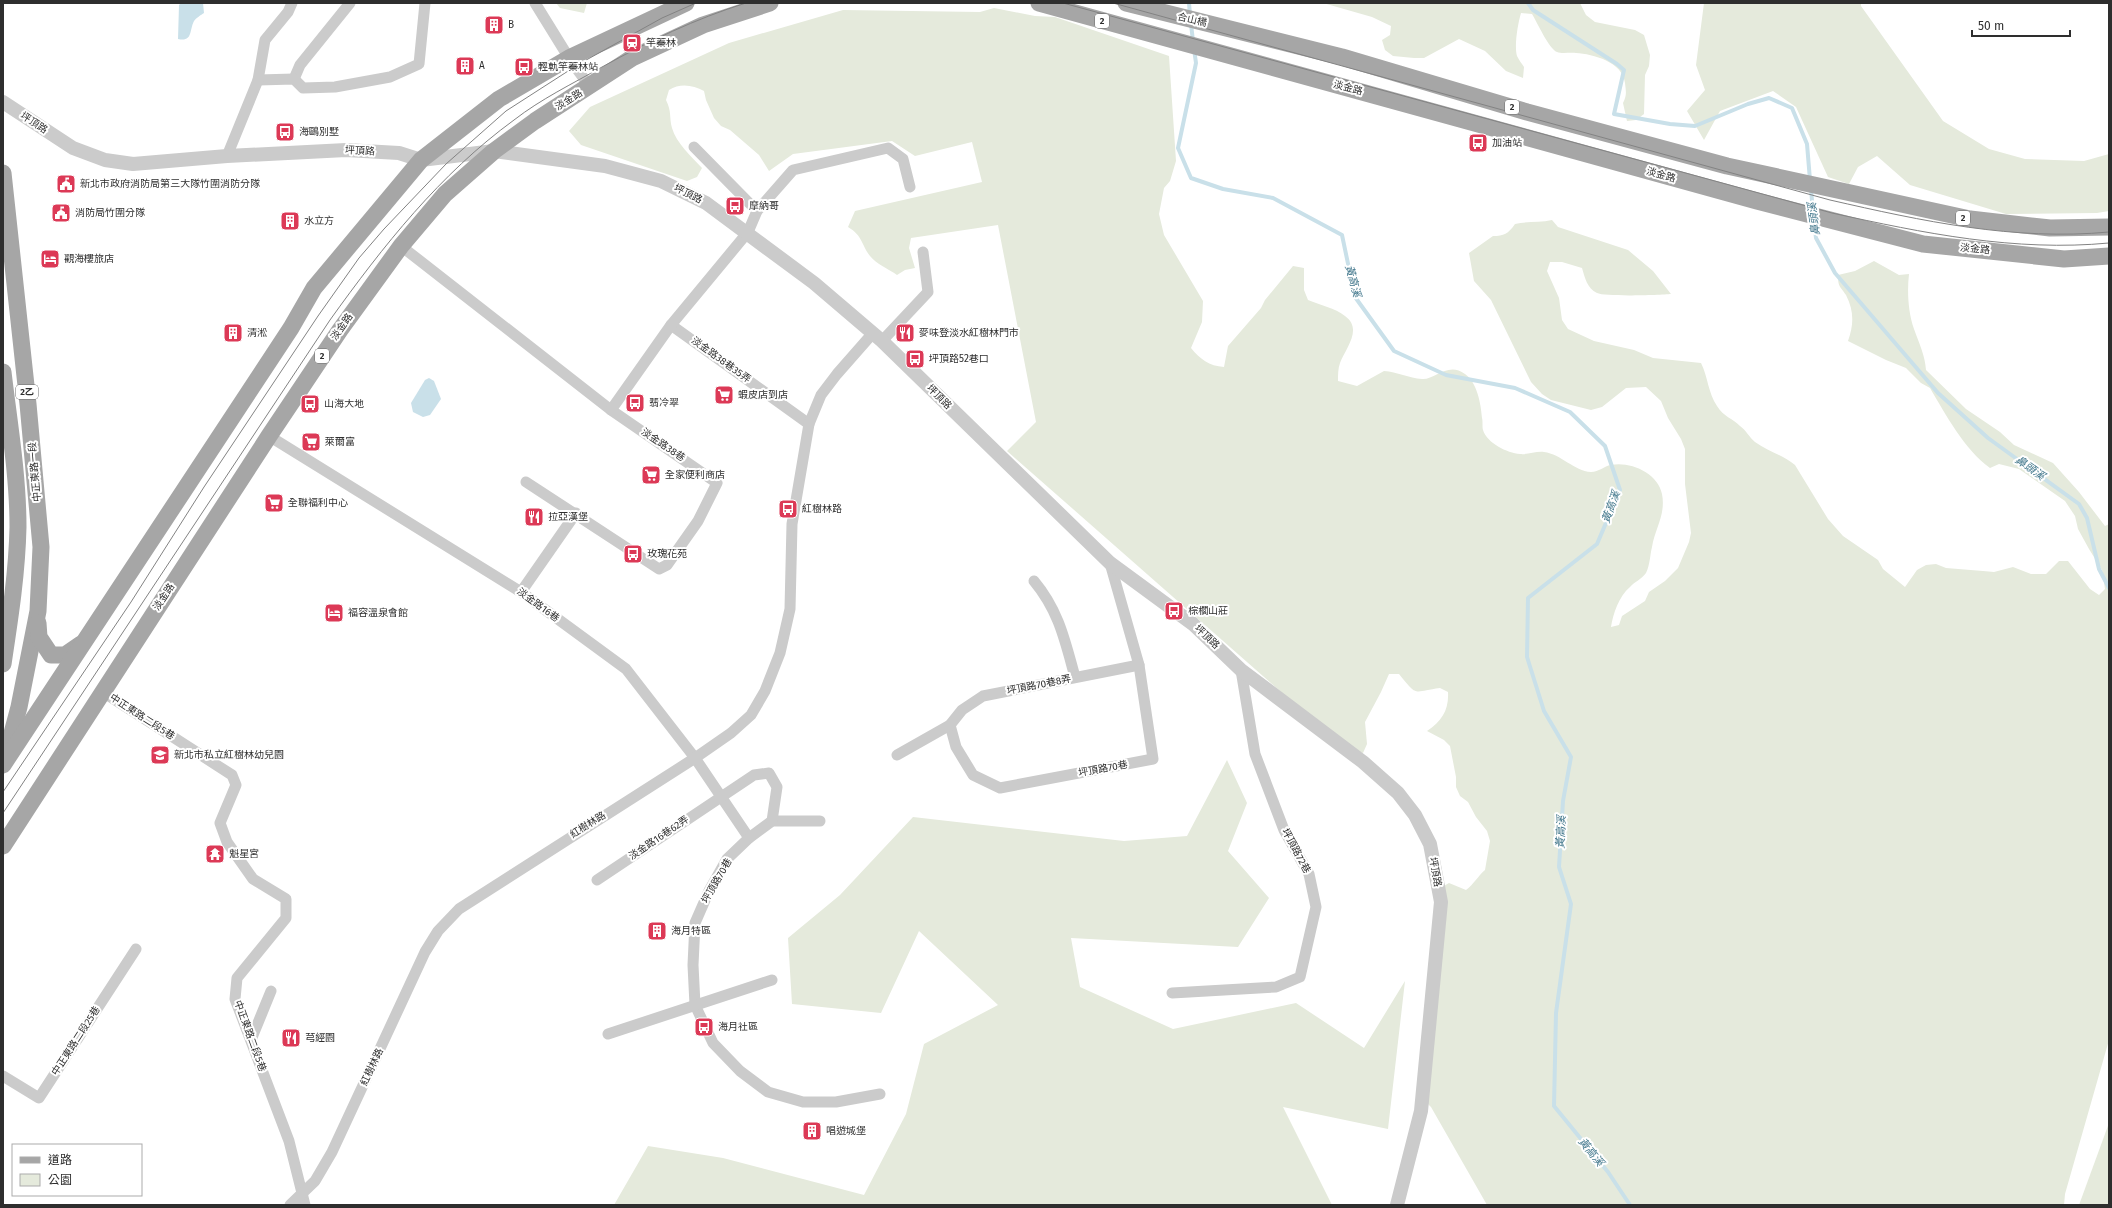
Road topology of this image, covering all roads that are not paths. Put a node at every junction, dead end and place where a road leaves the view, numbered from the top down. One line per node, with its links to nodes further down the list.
1 (292, 3): 11 (street)
2 (350, 3): 10 (street)
3 (425, 3): 10 (street)
4 (535, 3): 9 (street)
5 (686, 3): 9 (main road)
6 (770, 3): 12 (main road, 淡金路 / 2)
7 (1039, 3): 25 (main road, 淡金路 / 2)
8 (1126, 3): 21 (main road, 合山橋 / 2)
9 (569, 58): 12 (street); 17 (main road)
10 (294, 79): 11 (street)
11 (258, 80): 16 (street)
12 (590, 87): 15 (main road, 淡金路 / 2)
13 (3, 102): 16 (street, 坪頂路)
14 (694, 147): 20 (street)
15 (494, 151): 17 (street, 坪頂路); 22 (street, 坪頂路); 23 (main road, 淡金路 / 2)
16 (227, 156): 17 (street, 坪頂路)
17 (421, 160): 38 (main road)
18 (3, 174): 37 (main road, 中正東路一段 / 2乙)
19 (910, 187): 20 (street)
20 (757, 211): 22 (street)
21 (2109, 227)
22 (748, 232): 26 (street); 27 (street, 坪頂路)
23 (401, 246): 29 (street, 淡金路38巷); 31 (main road, 淡金路 / 2)
24 (922, 252): 27 (street, 紅樹林路)
25 (2109, 256)
26 (671, 325): 29 (street); 30 (street, 淡金路38巷35弄)
27 (877, 337): 30 (street, 紅樹林路); 34 (street, 坪頂路)
28 (3, 372): 39 (main road, 中正東路一段 / 2乙)
29 (611, 410): 33 (street, 淡金路38巷)
30 (809, 424): 46 (street, 紅樹林路)
31 (269, 436): 36 (street, 淡金路16巷); 43 (main road, 淡金路 / 2)
32 (526, 482): 33 (street, 淡金路38巷)
33 (576, 513): 36 (street)
34 (1110, 563): 40 (street, 坪頂路70巷); 41 (street, 坪頂路)
35 (1034, 581): 42 (street)
36 (521, 592): 46 (street, 淡金路16巷)
37 (38, 611): 38 (main road); 47 (main road, 中正東路一段 / 2乙)
38 (87, 638): 47 (main road)
39 (3, 664)
40 (1139, 665): 42 (street, 坪頂路70巷8弄); 44 (street, 坪頂路70巷)
41 (1241, 670): 57 (street, 坪頂路72巷); 65 (street, 坪頂路)
42 (1075, 678): 44 (street, 坪頂路70巷8弄)
43 (103, 692): 52 (main road, 淡金路 / 2); 60 (street, 中正東路二段5巷)
44 (950, 725): 45 (street)
45 (897, 755)
46 (695, 758): 48 (street, 淡金路16巷); 63 (street, 紅樹林路)
47 (4, 765)
48 (722, 797): 50 (street, 淡金路16巷62弄); 51 (street, 淡金路16巷); 53 (street, 淡金路16巷62弄)
49 (820, 821): 50 (street)
50 (772, 822): 51 (street, 坪頂路70巷)
51 (749, 838): 58 (street, 坪頂路70巷)
52 (3, 846)
53 (597, 880)
54 (136, 950): 61 (street, 中正東路二段25巷)
55 (772, 980): 58 (street)
56 (271, 991): 60 (street)
57 (1172, 993)
58 (695, 1006): 59 (street); 62 (street, 坪頂路70巷)
59 (608, 1034)
60 (251, 1040): 63 (street, 中正東路二段5巷)
61 (3, 1076)
62 (880, 1094)
63 (304, 1200): 64 (street, 紅樹林路)
64 (290, 1205)
65 (1397, 1205)

